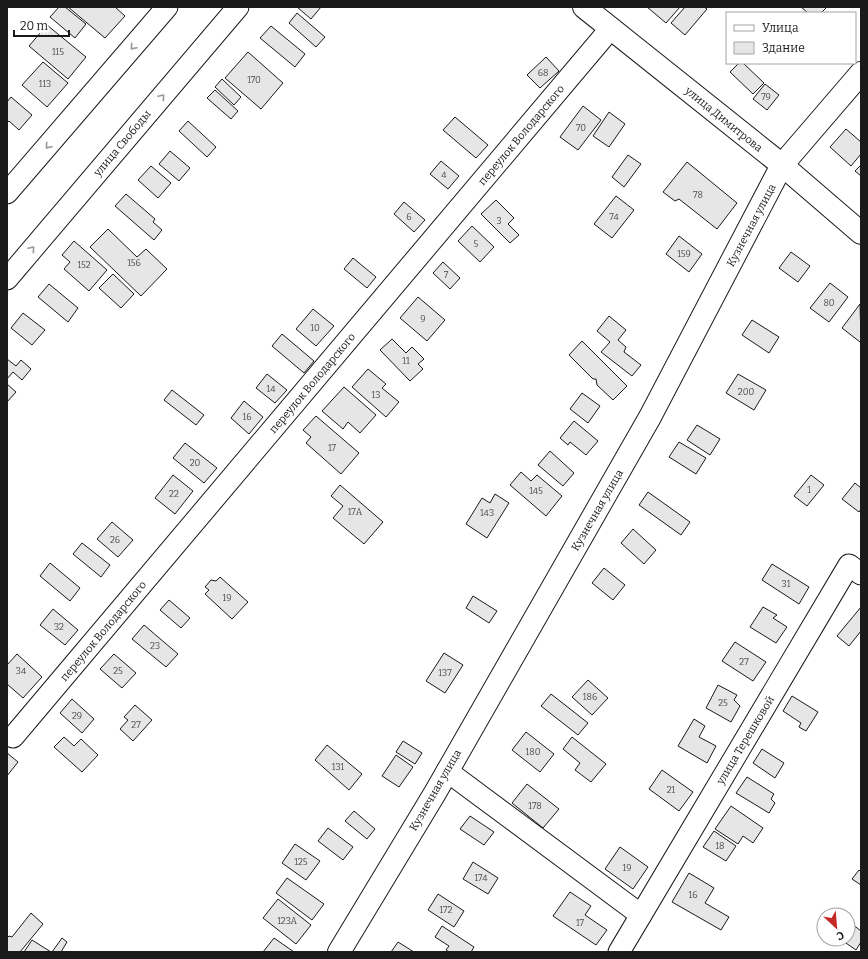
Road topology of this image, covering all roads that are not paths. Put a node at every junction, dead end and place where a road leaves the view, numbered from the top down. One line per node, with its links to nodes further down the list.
1 (167, 7): 7 (street, one-way to 7)
2 (238, 7): 9 (street, улица Свободы, one-way to 2)
3 (584, 7): 4 (main road, улица Димитрова)
4 (610, 28): 6 (main road, улица Димитрова); 11 (street, переулок Володарского)
5 (861, 73): 6 (main road, Кузнечная улица)
6 (782, 165): 8 (main road, улица Димитрова); 12 (main road, Кузнечная улица)
7 (7, 193)
8 (861, 232)
9 (7, 279)
10 (855, 570): 13 (street, улица Терешковой)
11 (13, 737)
12 (447, 771): 13 (street); 14 (main road, Кузнечная улица)
13 (641, 915): 15 (street, улица Терешковой)
14 (339, 952)
15 (619, 952)

